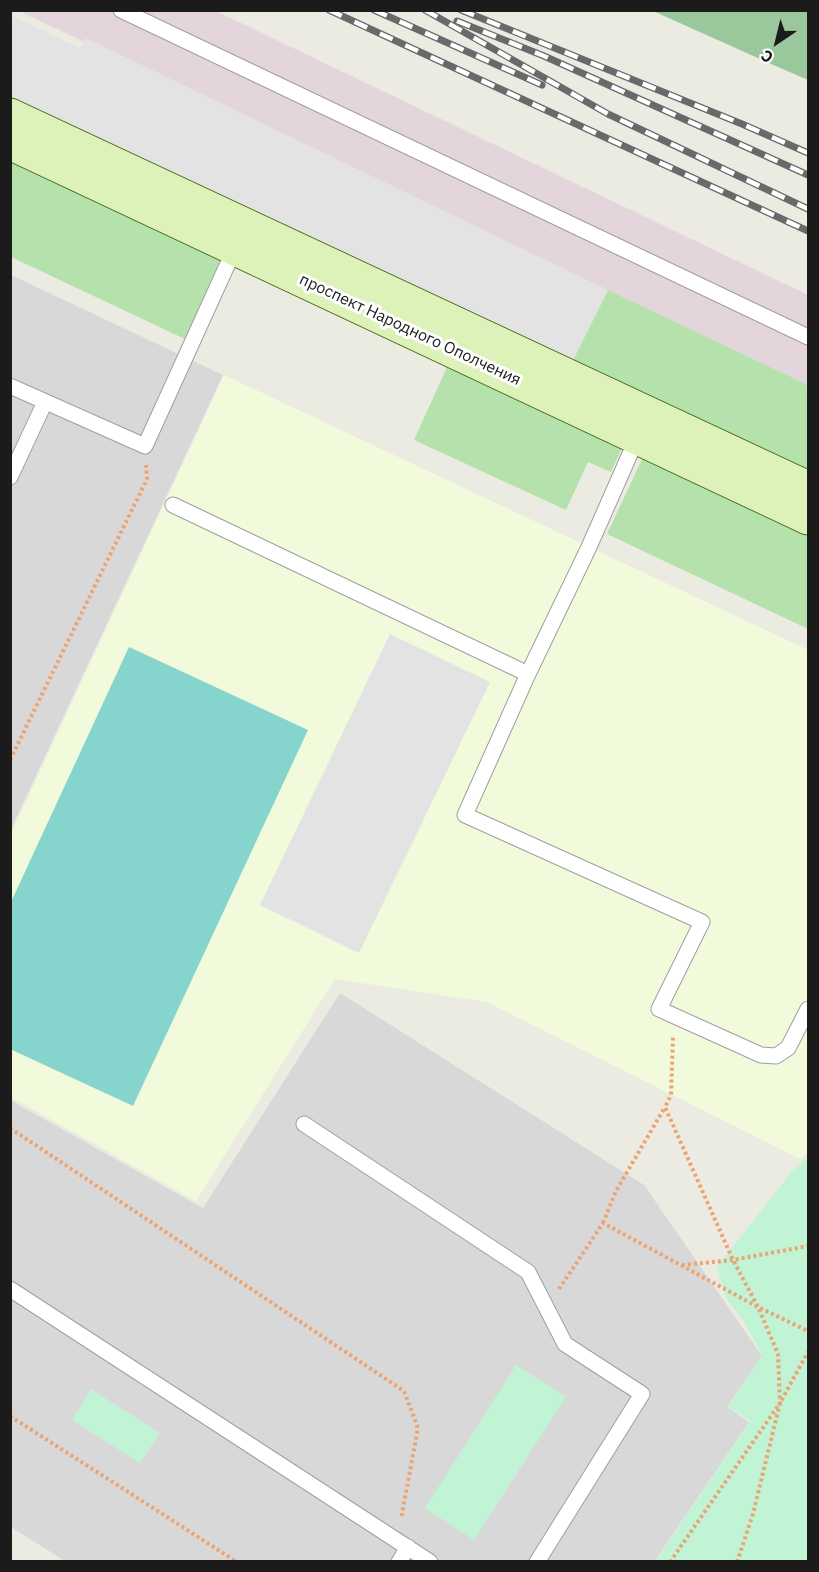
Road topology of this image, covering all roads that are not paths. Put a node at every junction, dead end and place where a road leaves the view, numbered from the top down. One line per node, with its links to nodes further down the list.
1 (121, 10): 5 (lane)
2 (10, 115): 10 (main road, проспект Народного Ополчения)
3 (10, 144): 4 (main road, проспект Народного Ополчения)
4 (235, 248): 7 (lane); 8 (main road, проспект Народного Ополчения)
5 (808, 337)
6 (10, 386): 7 (lane)
7 (45, 402): 9 (lane)
8 (637, 438): 12 (main road, проспект Народного Ополчения); 13 (lane)
9 (10, 477)
10 (808, 488)
11 (173, 505): 13 (lane)
12 (808, 518)
13 (528, 674): 14 (lane)
14 (808, 1009)
15 (304, 1124): 20 (lane)
16 (10, 1289): 17 (lane)
17 (402, 1544): 18 (lane); 19 (lane)
18 (399, 1562)
19 (430, 1562)
20 (537, 1562)

